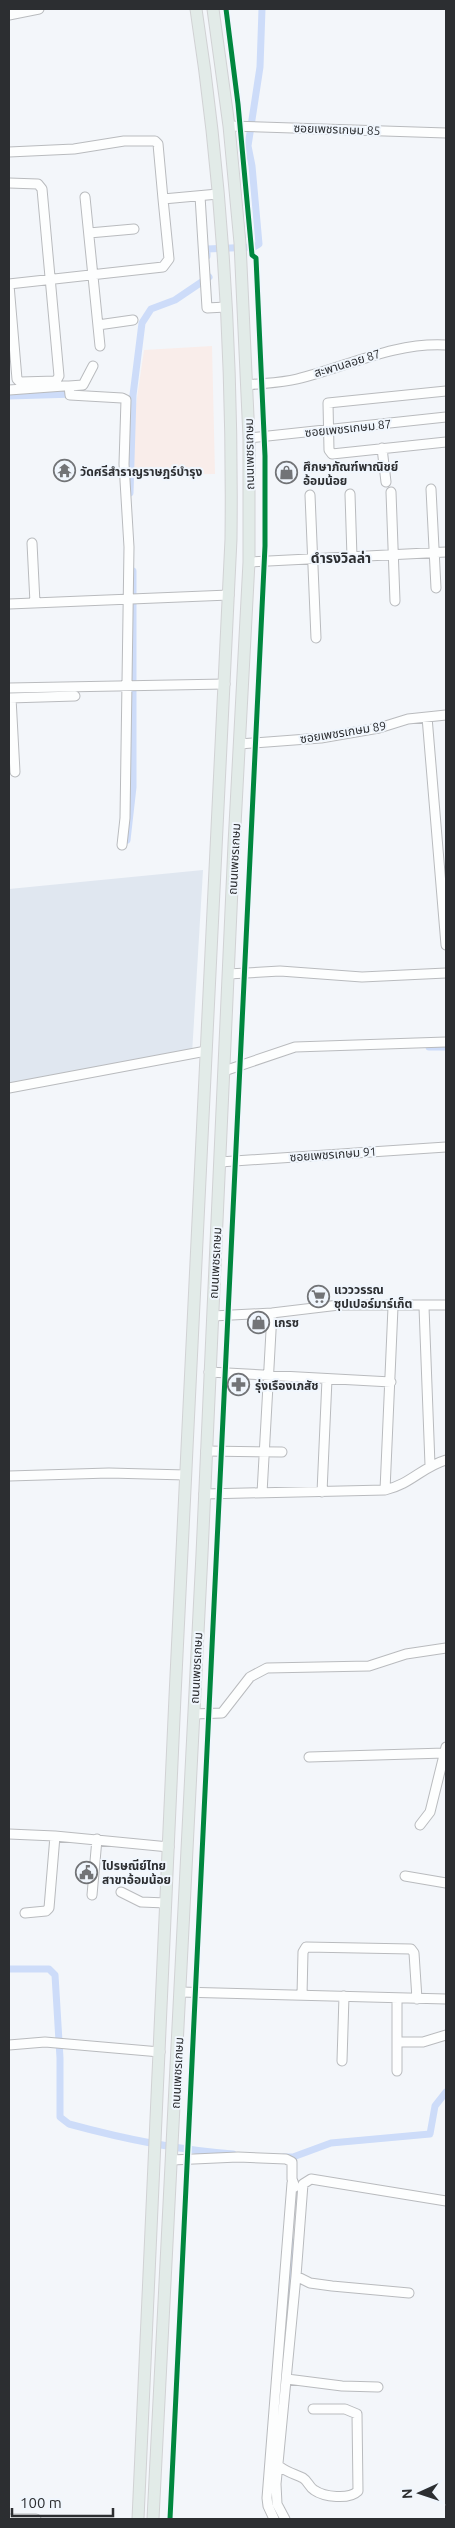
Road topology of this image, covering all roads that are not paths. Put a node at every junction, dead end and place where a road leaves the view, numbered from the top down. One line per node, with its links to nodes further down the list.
1 (40, 9): 4 (street)
2 (196, 9): 9 (main road, ถนนเพชรเกษม)
3 (213, 9): 5 (main road, ถนนเพชรเกษม)
4 (9, 15)
5 (234, 126): 6 (street, ซอยเพชรเกษม 85); 24 (main road, ถนนเพชรเกษม)
6 (446, 133)
7 (9, 152): 12 (street)
8 (9, 183): 16 (street)
9 (218, 194): 10 (street); 18 (main road, ถนนเพชรเกษม)
10 (200, 196): 12 (street); 18 (street)
11 (85, 197): 14 (street)
12 (163, 199): 15 (street)
13 (134, 229): 14 (street)
14 (89, 233): 15 (street)
15 (93, 276): 16 (street); 20 (street)
16 (52, 280): 17 (street); 17 (street)
17 (9, 284)
18 (226, 308): 29 (main road, ถนนเพชรเกษม)
19 (133, 320): 20 (street)
20 (98, 325): 22 (street)
21 (446, 345): 24 (street, สะพานลอย 87)
22 (100, 346)
23 (93, 366): 26 (street)
24 (247, 385): 28 (main road, ถนนเพชรเกษม)
25 (9, 390): 26 (street)
26 (69, 390): 52 (street)
27 (446, 391): 31 (street)
28 (248, 407): 29 (main road); 32 (main road, ถนนเพชรเกษม)
29 (230, 408): 33 (main road, ถนนเพชรเกษม)
30 (446, 417): 31 (street, ซอยเพชรเกษม 87)
31 (328, 431): 32 (street, ซอยเพชรเกษม 87); 35 (street)
32 (249, 438): 33 (main road); 41 (main road, ถนนเพชรเกษม)
33 (231, 440): 42 (main road, ถนนเพชรเกษม)
34 (446, 442): 35 (street)
35 (382, 448): 36 (street)
36 (386, 482)
37 (430, 489): 45 (street)
38 (391, 492): 46 (street)
39 (350, 494): 47 (street)
40 (310, 495): 48 (street)
41 (250, 513): 42 (main road); 49 (main road, ถนนเพชรเกษม)
42 (231, 515): 51 (main road, ถนนเพชรเกษม)
43 (32, 543): 54 (street)
44 (446, 552): 45 (street)
45 (434, 553): 46 (street); 50 (street)
46 (394, 555): 47 (street); 53 (street)
47 (352, 557): 48 (street)
48 (313, 559): 49 (street); 56 (street)
49 (249, 562): 64 (main road, ถนนเพชรเกษม)
50 (436, 588)
51 (229, 595): 52 (street); 57 (main road, ถนนเพชรเกษม)
52 (131, 599): 54 (street); 58 (street)
53 (395, 601)
54 (35, 603): 55 (street)
55 (9, 604)
56 (316, 638)
57 (225, 684): 58 (street); 71 (main road, ถนนเพชรเกษม)
58 (130, 686): 59 (street); 66 (street)
59 (9, 688)
60 (75, 696): 61 (street)
61 (10, 698): 65 (street)
62 (446, 715): 63 (street, ซอยเพชรเกษม 89)
63 (427, 717): 64 (street, ซอยเพชรเกษม 89); 67 (street)
64 (239, 744): 69 (main road, ถนนเพชรเกษม)
65 (15, 772)
66 (122, 845)
67 (446, 945)
68 (446, 972): 69 (street)
69 (228, 974): 72 (main road, ถนนเพชรเกษม)
70 (446, 1042): 72 (street)
71 (206, 1051): 73 (street); 90 (main road, ถนนเพชรเกษม)
72 (224, 1071): 75 (main road, ถนนเพชรเกษม)
73 (9, 1088)
74 (446, 1147): 75 (street, ซอยเพชรเกษม 91)
75 (220, 1162): 80 (main road, ถนนเพชรเกษม)
76 (446, 1306): 78 (street)
77 (393, 1307): 78 (street); 79 (street); 84 (street)
78 (424, 1307): 89 (street)
79 (272, 1313): 80 (street); 82 (street)
80 (213, 1316): 81 (main road, ถนนเพชรเกษม)
81 (209, 1372): 82 (street); 85 (main road, ถนนเพชรเกษม)
82 (269, 1376): 83 (street); 86 (street)
83 (328, 1380): 84 (street); 93 (street)
84 (391, 1382): 92 (street)
85 (206, 1451): 86 (street); 95 (main road, ถนนเพชรเกษม)
86 (264, 1452): 87 (street); 94 (street)
87 (282, 1452)
88 (446, 1460): 89 (street)
89 (430, 1465): 92 (street)
90 (186, 1475): 91 (street); 104 (main road, ถนนเพชรเกษม)
91 (9, 1476)
92 (385, 1490): 93 (street)
93 (322, 1492): 94 (street)
94 (262, 1493): 95 (street)
95 (204, 1494): 97 (main road, ถนนเพชรเกษม)
96 (446, 1648): 97 (street)
97 (194, 1714): 111 (main road, ถนนเพชรเกษม)
98 (445, 1750): 99 (street); 100 (street)
99 (308, 1757)
100 (420, 1825)
101 (9, 1834): 102 (street)
102 (56, 1836): 103 (street); 110 (street)
103 (97, 1840): 104 (street); 108 (street)
104 (169, 1847): 109 (main road, ถนนเพชรเกษม)
105 (405, 1876): 106 (street)
106 (446, 1883)
107 (121, 1892): 109 (street)
108 (92, 1895)
109 (166, 1903): 120 (main road, ถนนเพชรเกษม)
110 (25, 1912)
111 (180, 1992): 112 (street); 123 (main road, ถนนเพชรเกษม)
112 (302, 1995): 113 (street); 115 (street)
113 (344, 1996): 114 (street); 121 (street)
114 (397, 1998): 115 (street); 118 (street)
115 (417, 1999): 116 (street)
116 (446, 1999)
117 (446, 2035): 118 (street)
118 (398, 2042): 122 (street)
119 (9, 2045): 120 (street)
120 (160, 2052): 135 (main road, ถนนเพชรเกษม)
121 (342, 2061)
122 (397, 2071)
123 (173, 2152): 124 (street); 136 (main road, ถนนเพชรเกษม)
124 (293, 2184): 125 (street); 137 (street)
125 (301, 2194): 126 (street); 127 (street)
126 (446, 2201)
127 (296, 2276): 128 (street); 129 (street)
128 (408, 2293)
129 (287, 2379): 130 (street); 132 (street)
130 (378, 2387)
131 (313, 2409): 132 (street)
132 (279, 2466): 138 (street)
133 (9, 2519): 134 (street)
134 (36, 2519)
135 (138, 2519)
136 (153, 2519)
137 (274, 2519)
138 (284, 2519)

